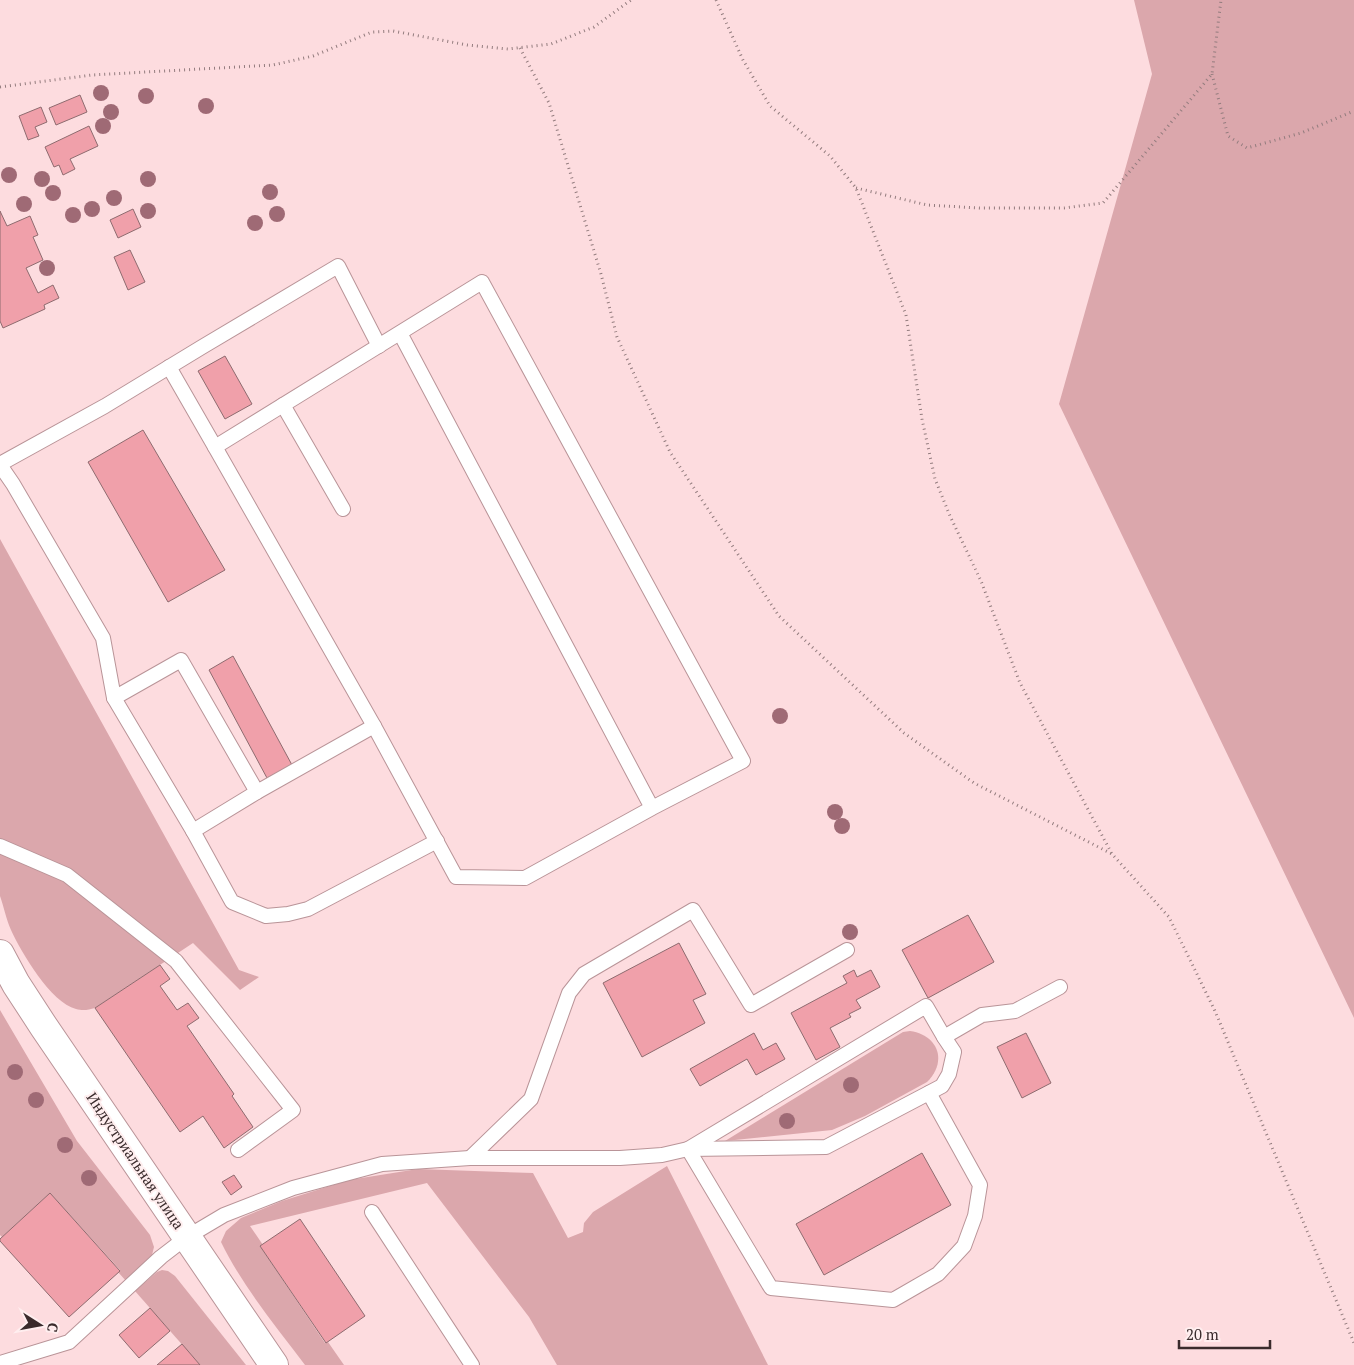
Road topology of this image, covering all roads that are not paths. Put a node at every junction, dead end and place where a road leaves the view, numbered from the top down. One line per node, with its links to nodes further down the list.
1 (400, 333): 2 (lane); 11 (lane); 11 (lane)
2 (379, 346): 3 (lane); 4 (lane)
3 (169, 367): 5 (lane); 6 (lane)
4 (283, 404): 5 (lane); 7 (lane)
5 (215, 447): 9 (lane)
6 (0, 464): 8 (lane)
7 (343, 509)
8 (114, 698): 10 (lane); 12 (lane)
9 (374, 726): 10 (lane); 13 (lane)
10 (257, 792): 12 (lane)
11 (652, 808): 13 (lane)
12 (193, 832): 13 (lane)
13 (437, 841)
14 (0, 846): 21 (lane)
15 (847, 950): 22 (lane)
16 (0, 954): 24 (street, Индустриальная улица)
17 (1060, 987): 18 (lane)
18 (944, 1037): 19 (lane); 20 (lane)
19 (929, 1093): 20 (lane); 20 (lane)
20 (688, 1149): 22 (lane)
21 (238, 1150)
22 (470, 1158): 24 (lane)
23 (372, 1212): 27 (lane)
24 (187, 1237): 25 (lane); 26 (street, Индустриальная улица)
25 (0, 1363)
26 (274, 1365)
27 (472, 1365)

